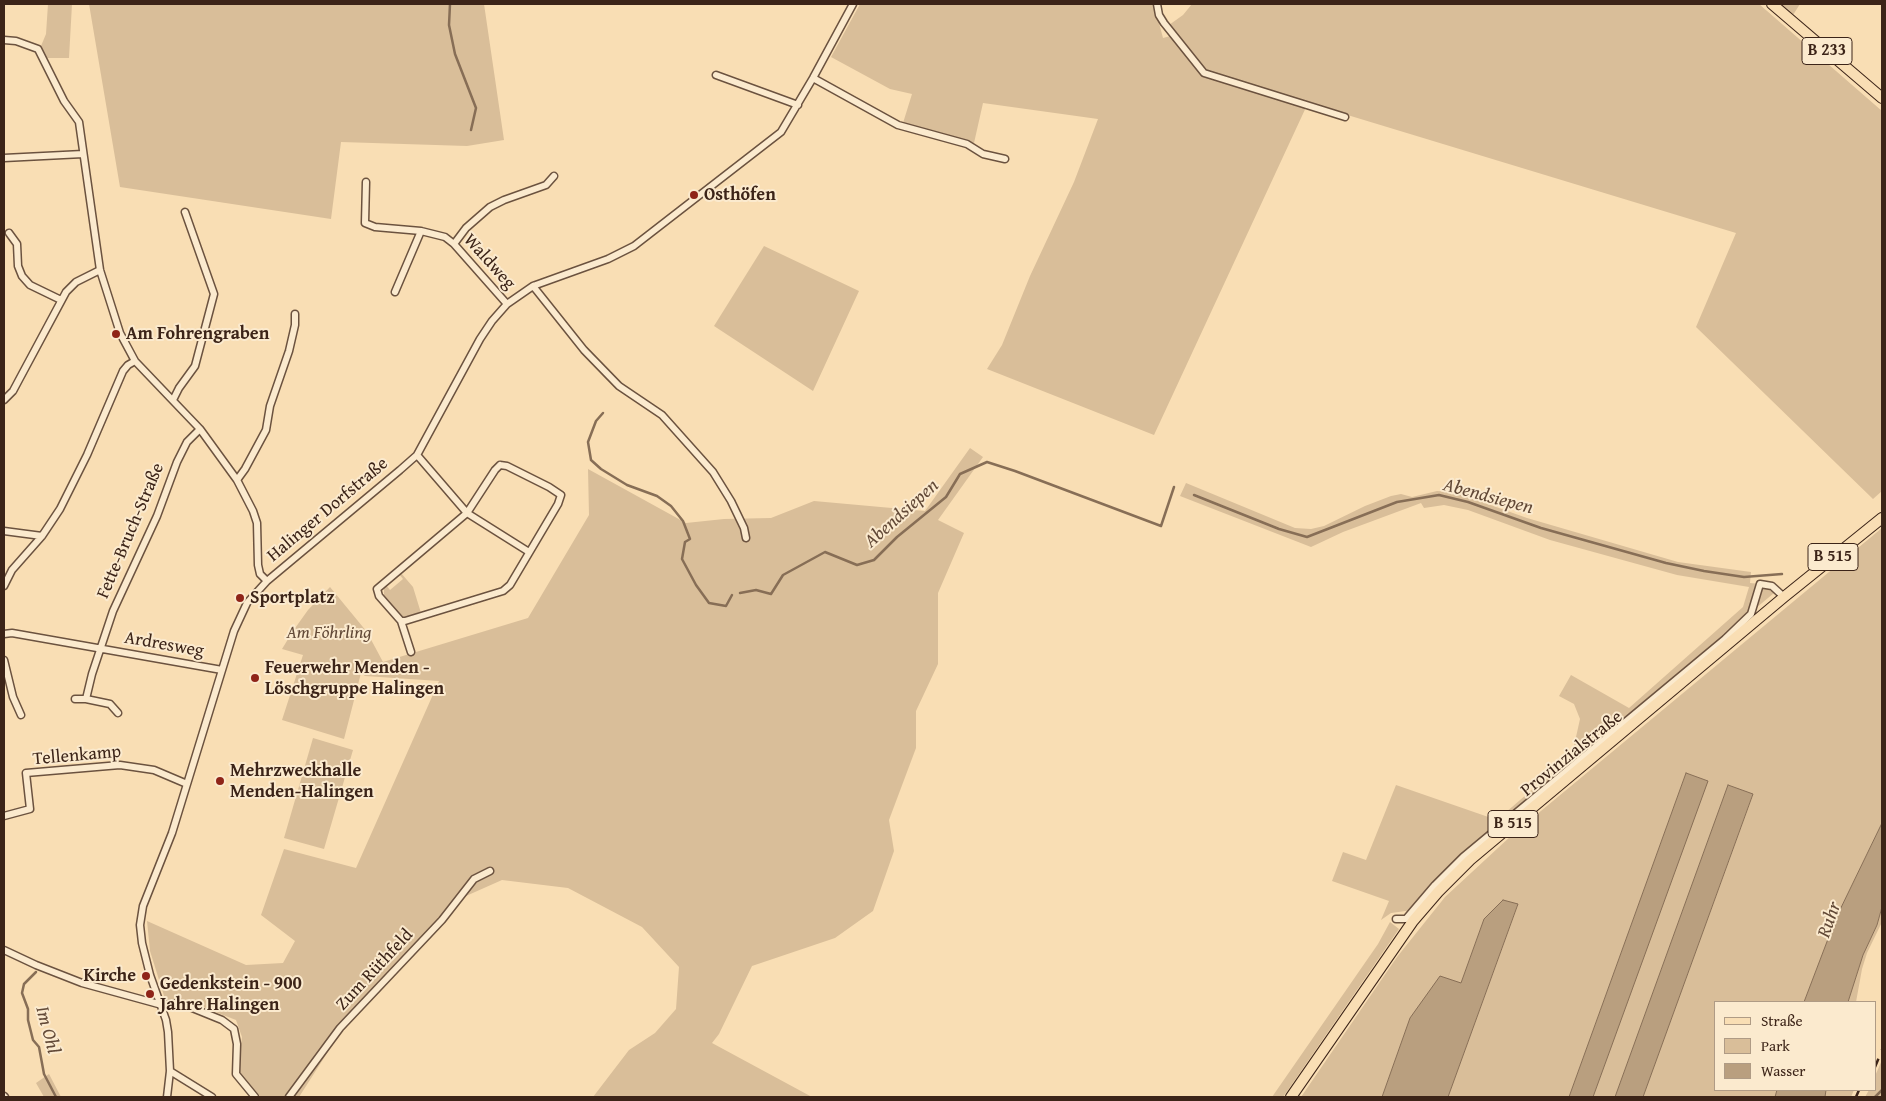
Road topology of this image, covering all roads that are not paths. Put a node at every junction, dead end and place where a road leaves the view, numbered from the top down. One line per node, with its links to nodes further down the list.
1 (853, 4): 6 (street, Halinger Dorfstraße)
2 (1157, 4): 9 (street)
3 (1772, 4): 7 (main road, B 233)
4 (4, 40): 10 (street)
5 (716, 75): 8 (street)
6 (813, 78): 8 (street, Halinger Dorfstraße); 12 (street)
7 (1882, 98)
8 (798, 105): 20 (street, Halinger Dorfstraße)
9 (1345, 117)
10 (83, 154): 11 (street); 19 (street)
11 (4, 158)
12 (1005, 159)
13 (554, 176): 18 (street)
14 (366, 182): 16 (street, Waldweg)
15 (185, 212): 27 (street)
16 (422, 230): 18 (street, Waldweg); 21 (street)
17 (9, 233): 22 (street)
18 (454, 244): 23 (street, Waldweg)
19 (100, 270): 22 (street); 25 (street)
20 (533, 286): 23 (street, Halinger Dorfstraße); 35 (street)
21 (395, 292)
22 (61, 300): 26 (street)
23 (507, 304): 29 (street, Halinger Dorfstraße)
24 (295, 314): 30 (street)
25 (135, 361): 27 (street); 34 (street)
26 (4, 400)
27 (173, 400): 28 (street)
28 (200, 429): 30 (street); 42 (street, Fette-Bruch-Straße)
29 (417, 454): 31 (street); 37 (street, Halinger Dorfstraße)
30 (237, 480): 37 (street)
31 (467, 513): 36 (street); 36 (street); 40 (street)
32 (1882, 518): 39 (main road, Provinzialstraße / B 515)
33 (4, 531): 34 (street)
34 (42, 536): 38 (street)
35 (746, 538)
36 (529, 552): 40 (street)
37 (266, 582): 45 (street, Halinger Dorfstraße)
38 (4, 586)
39 (1784, 597): 53 (street, Provinzialstraße); 61 (main road, Provinzialstraße / B 515)
40 (401, 621): 43 (street)
41 (4, 634): 42 (street, Ardresweg)
42 (100, 650): 45 (street, Ardresweg); 47 (street, Ardresweg)
43 (411, 652)
44 (4, 660): 49 (street)
45 (222, 670): 50 (street, Halinger Dorfstraße)
46 (75, 698): 47 (street)
47 (86, 699): 48 (street)
48 (118, 713)
49 (21, 715)
50 (187, 784): 51 (street, Tellenkamp); 55 (street, Halinger Dorfstraße)
51 (4, 816)
52 (490, 871): 60 (street, Zum Rüthfeld)
53 (1396, 919)
54 (4, 950): 55 (street)
55 (162, 1005): 56 (street, Halinger Dorfstraße); 59 (street)
56 (170, 1070): 57 (street, Halinger Dorfstraße); 58 (street)
57 (167, 1097)
58 (212, 1097)
59 (254, 1097)
60 (289, 1097)
61 (1291, 1097)

